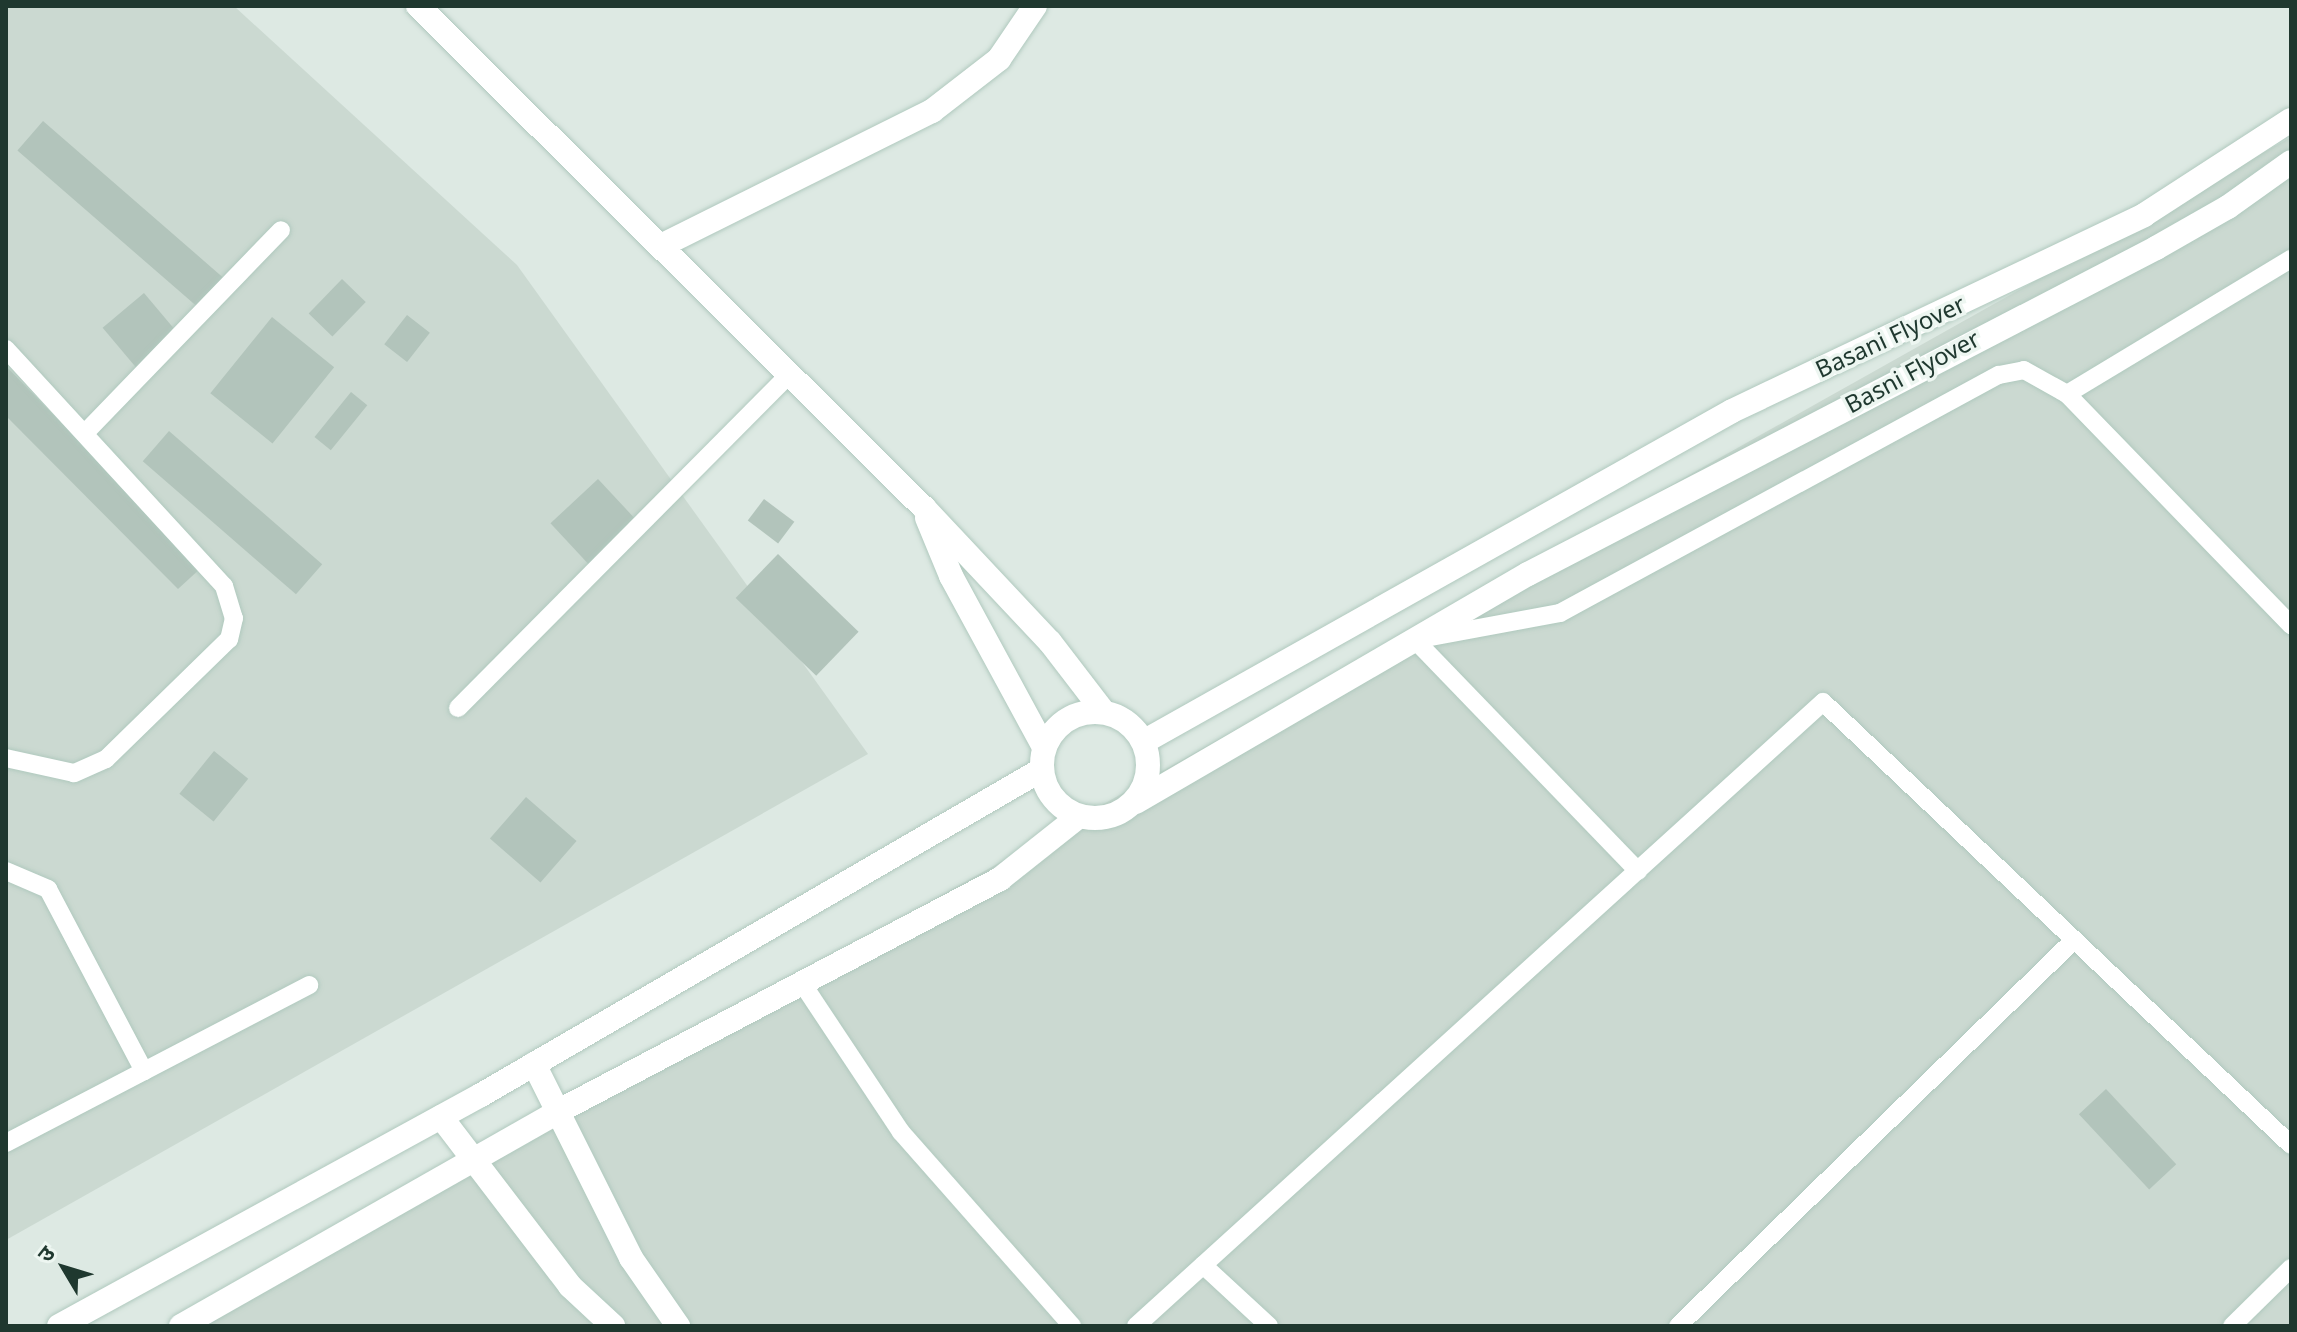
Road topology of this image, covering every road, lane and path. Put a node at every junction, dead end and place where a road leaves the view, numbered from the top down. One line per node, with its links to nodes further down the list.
1 (418, 6): 6 (main road)
2 (1035, 6): 6 (main road)
3 (2291, 120): 17 (main road, Basani Flyover)
4 (2291, 162): 14 (main road, Basni Flyover)
5 (281, 230): 11 (lane)
6 (661, 246): 9 (main road)
7 (2291, 259): 10 (lane)
8 (6, 349): 11 (lane)
9 (790, 374): 12 (main road); 15 (lane)
10 (2067, 394): 13 (lane); 14 (lane)
11 (85, 433): 18 (lane)
12 (924, 508): 16 (main road); 19 (main road)
13 (2291, 625)
14 (1415, 640): 20 (main road); 23 (lane)
15 (458, 708)
16 (1103, 711): 17 (main road); 19 (main road)
17 (1145, 741): 20 (main road)
18 (6, 758)
19 (1043, 759): 21 (main road); 27 (main road)
20 (1136, 802): 21 (main road)
21 (1078, 817): 26 (main road)
22 (6, 871): 28 (lane)
23 (1638, 871): 24 (lane); 34 (lane)
24 (2074, 940): 32 (lane); 43 (lane)
25 (309, 985): 28 (lane)
26 (804, 986): 29 (main road); 40 (lane)
27 (534, 1064): 29 (main road); 30 (main road)
28 (144, 1071): 31 (lane)
29 (557, 1112): 33 (main road); 39 (main road)
30 (441, 1117): 33 (main road); 36 (main road)
31 (6, 1143)
32 (2291, 1145)
33 (470, 1160): 37 (main road); 38 (main road)
34 (1203, 1265): 41 (lane); 42 (lane)
35 (2291, 1268): 44 (lane)
36 (59, 1326)
37 (181, 1326)
38 (613, 1326)
39 (678, 1326)
40 (1072, 1326)
41 (1136, 1326)
42 (1269, 1326)
43 (1678, 1326)
44 (2232, 1326)

